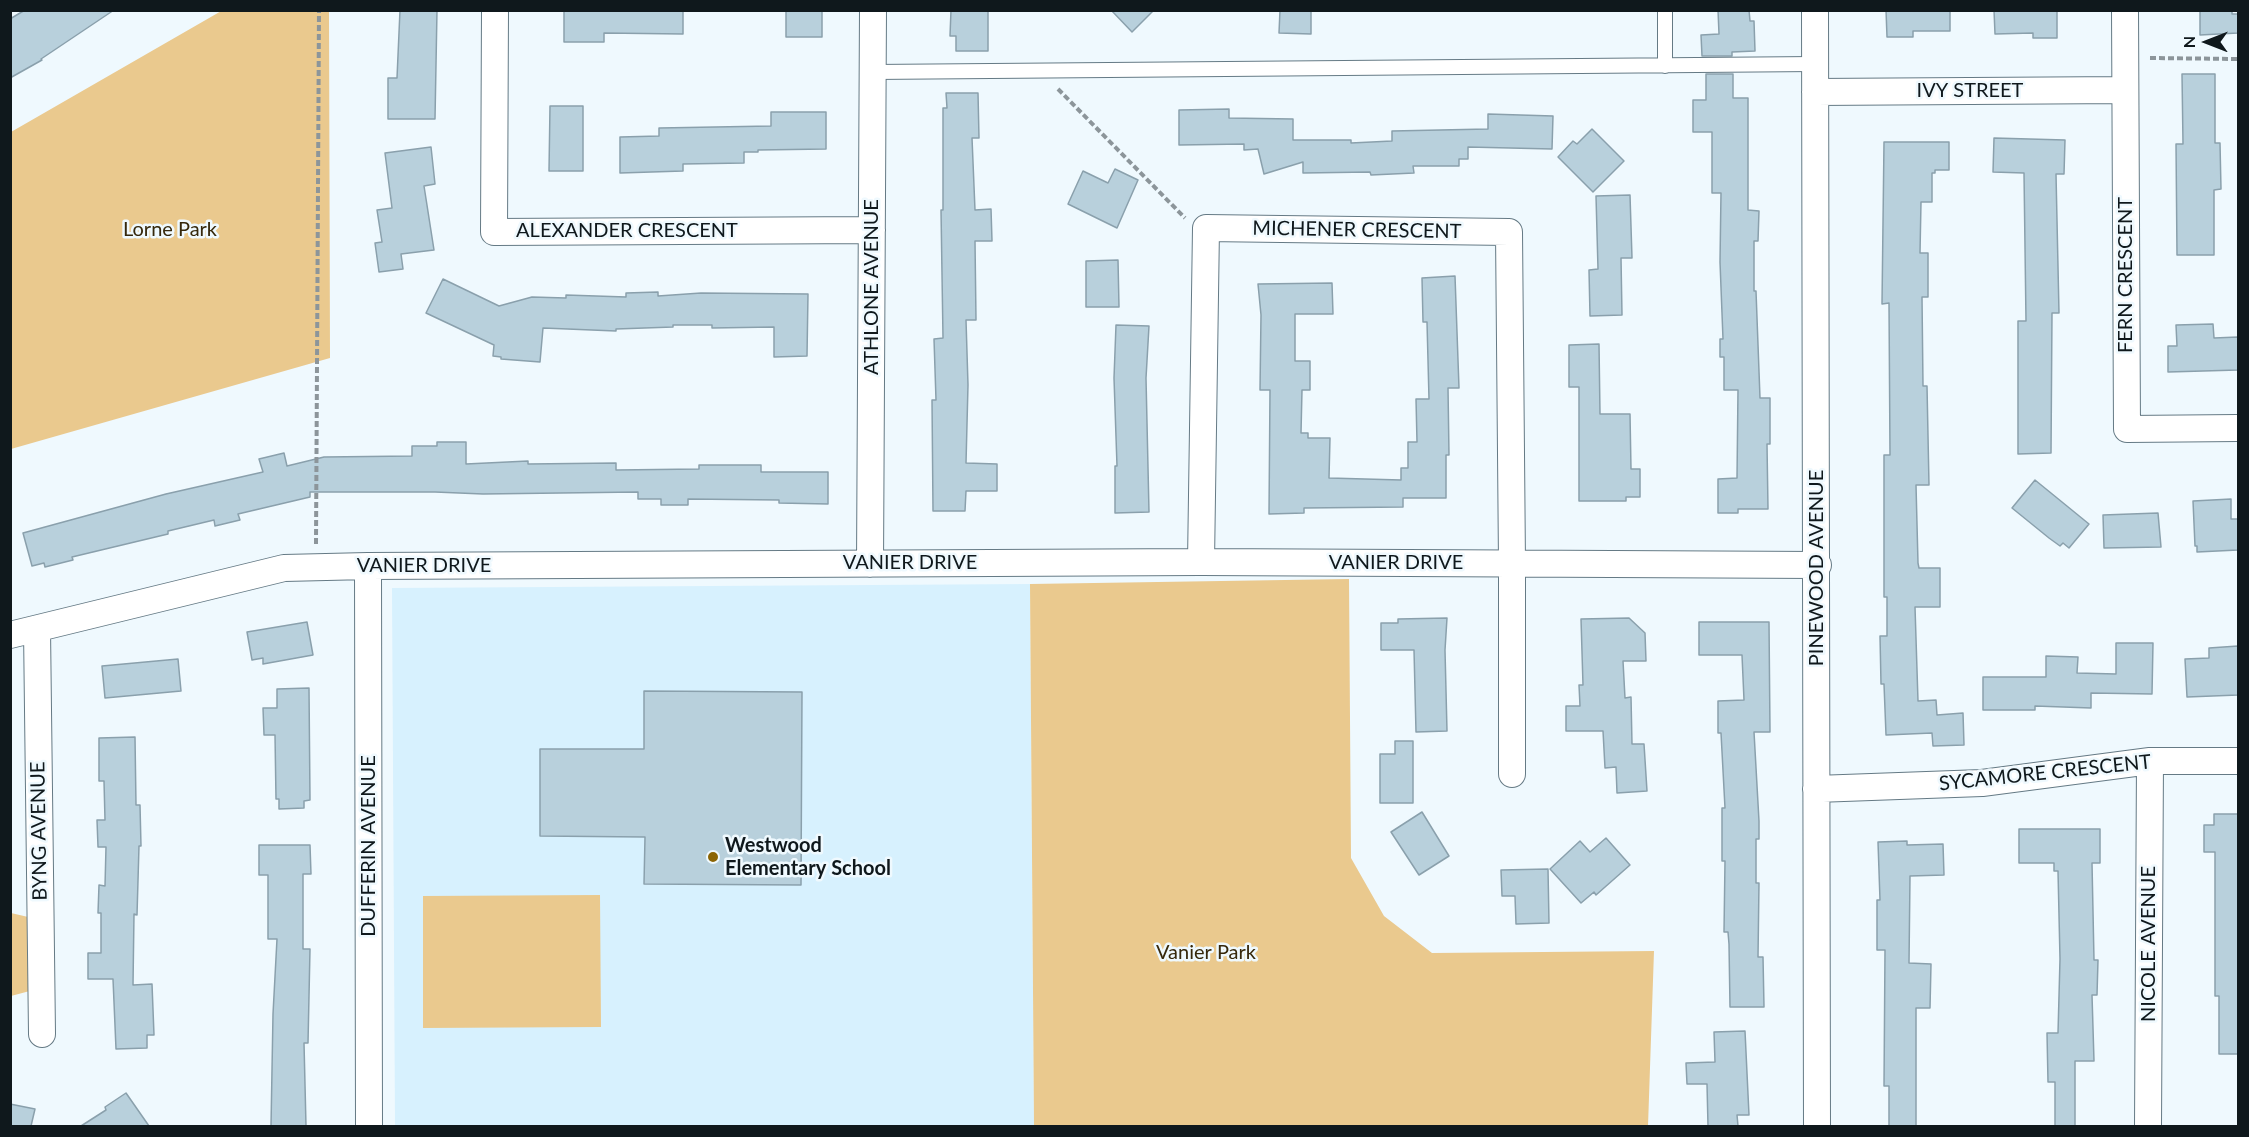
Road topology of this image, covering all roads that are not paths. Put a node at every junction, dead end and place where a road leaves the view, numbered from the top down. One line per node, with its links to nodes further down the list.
1 (495, 10): 11 (street, ALEXANDER CRESCENT)
2 (873, 10): 8 (street, ATHLONE AVENUE)
3 (1665, 10): 7 (lane)
4 (1815, 10): 6 (street, PINEWOOD AVENUE)
5 (2125, 10): 9 (street, FERN CRESCENT)
6 (1815, 63): 7 (lane); 10 (street, PINEWOOD AVENUE)
7 (1665, 66): 8 (lane)
8 (873, 72): 11 (street, ATHLONE AVENUE)
9 (2125, 90): 10 (street, IVY STREET); 12 (street, FERN CRESCENT)
10 (1815, 92): 16 (street, PINEWOOD AVENUE)
11 (872, 230): 14 (street, ATHLONE AVENUE)
12 (2238, 428)
13 (1201, 562): 14 (street, VANIER DRIVE); 15 (street, VANIER DRIVE); 15 (street, MICHENER CRESCENT)
14 (870, 564): 17 (street, VANIER DRIVE)
15 (1512, 564): 16 (street, VANIER DRIVE); 22 (street)
16 (1818, 565): 23 (street, PINEWOOD AVENUE)
17 (368, 566): 18 (street, VANIER DRIVE); 25 (street, DUFFERIN AVENUE)
18 (37, 629): 19 (street, VANIER DRIVE); 24 (street, BYNG AVENUE)
19 (10, 635)
20 (2150, 761): 21 (street, SYCAMORE CRESCENT); 23 (street, SYCAMORE CRESCENT); 27 (street, NICOLE AVENUE)
21 (2238, 761)
22 (1512, 774)
23 (1816, 789): 26 (street, PINEWOOD AVENUE)
24 (42, 1034)
25 (369, 1126)
26 (1817, 1126)
27 (2148, 1126)

